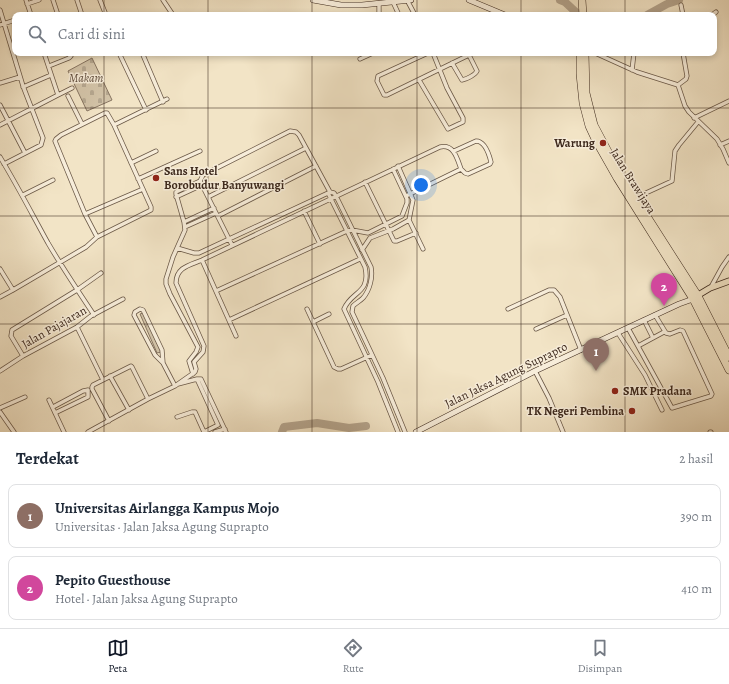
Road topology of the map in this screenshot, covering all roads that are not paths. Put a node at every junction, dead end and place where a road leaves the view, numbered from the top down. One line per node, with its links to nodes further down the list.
1 (39, 0): 13 (street)
2 (53, 0): 18 (street)
3 (76, 0): 19 (street)
4 (100, 0): 20 (street)
5 (163, 0): 21 (street)
6 (313, 0): 14 (main road)
7 (407, 0): 8 (main road); 12 (main road); 24 (street)
8 (411, 0)
9 (469, 0): 25 (main road)
10 (582, 0): 26 (highway)
11 (586, 0): 27 (highway)
12 (397, 1): 14 (main road); 23 (street)
13 (27, 2): 17 (street)
14 (379, 3): 22 (street)
15 (681, 5): 28 (street)
16 (0, 10): 30 (street)
17 (30, 12)
18 (57, 12)
19 (81, 12)
20 (105, 12)
21 (171, 12)
22 (379, 12)
23 (399, 12)
24 (413, 12)
25 (498, 12)
26 (585, 12)
27 (585, 12)
28 (682, 12)
29 (12, 21): 30 (street)
30 (2, 24): 31 (street)
31 (12, 53)
32 (13, 56): 53 (street)
33 (45, 56): 49 (street)
34 (71, 56): 49 (street)
35 (120, 56): 66 (street)
36 (143, 56): 63 (street)
37 (366, 56): 47 (street)
38 (421, 56): 54 (street)
39 (434, 56): 50 (street)
40 (467, 56): 48 (street)
41 (472, 56): 48 (street)
42 (580, 56): 111 (highway, Jalan Brawijaya)
43 (585, 56): 102 (highway, Jalan Brawijaya)
44 (602, 56): 51 (street)
45 (634, 56): 51 (street)
46 (684, 56): 56 (street)
47 (360, 59)
48 (452, 63): 50 (street)
49 (48, 66): 52 (street)
50 (440, 70): 54 (street); 54 (street)
51 (632, 70): 56 (street)
52 (51, 75): 57 (street); 59 (street)
53 (20, 77): 55 (street); 57 (street)
54 (419, 80)
55 (0, 83)
56 (678, 85): 67 (street)
57 (23, 87): 65 (street)
58 (72, 88): 59 (street)
59 (58, 95): 65 (street)
60 (68, 96): 70 (street)
61 (167, 99): 63 (street)
62 (729, 100): 67 (street)
63 (162, 102): 66 (street)
64 (0, 105): 68 (street)
65 (32, 108): 68 (street); 79 (street)
66 (146, 110): 72 (street)
67 (694, 118): 69 (street)
68 (8, 121): 71 (street); 79 (street)
69 (698, 122): 74 (street); 102 (street)
70 (82, 124): 72 (street); 105 (street)
71 (0, 125)
72 (114, 125): 81 (street)
73 (729, 141): 74 (street)
74 (720, 145): 82 (street)
75 (306, 148): 84 (street); 90 (street); 100 (street)
76 (156, 151): 81 (street)
77 (200, 151): 88 (street)
78 (454, 151): 85 (street); 87 (street); 87 (street)
79 (25, 153): 83 (street)
80 (0, 157): 83 (street)
81 (131, 163): 88 (street)
82 (729, 163)
83 (4, 164): 96 (street)
84 (316, 166): 94 (street); 106 (street)
85 (398, 166): 86 (street); 95 (street)
86 (393, 169): 91 (street); 98 (street)
87 (462, 169): 95 (street)
88 (138, 179): 93 (street)
89 (53, 180): 96 (street)
90 (200, 180): 92 (street); 99 (street)
91 (365, 182): 97 (street); 109 (street)
92 (202, 185): 99 (street); 100 (street)
93 (143, 189): 105 (street); 117 (street)
94 (329, 192): 97 (street); 101 (street); 119 (street)
95 (411, 193): 98 (street); 107 (street)
96 (23, 196): 129 (street)
97 (336, 196): 101 (street); 112 (street)
98 (406, 196): 109 (street)
99 (176, 197): 108 (street)
100 (208, 197): 103 (street)
101 (331, 198): 104 (street); 113 (street)
102 (635, 198): 111 (highway, Jalan Brawijaya)
103 (214, 208): 106 (street); 108 (street)
104 (304, 211): 120 (street); 121 (street)
105 (85, 214): 117 (street)
106 (217, 215): 110 (street); 119 (street)
107 (409, 220): 114 (street); 116 (street)
108 (184, 222): 110 (street)
109 (386, 225): 114 (street); 115 (street)
110 (185, 227): 122 (street)
111 (651, 227): 139 (highway, Jalan Brawijaya)
112 (352, 230): 113 (street); 115 (street); 124 (street)
113 (347, 231): 120 (street); 125 (street)
114 (388, 231): 116 (street); 118 (street)
115 (368, 233): 118 (street)
116 (416, 233): 123 (street)
117 (97, 237): 129 (street)
118 (370, 238): 124 (street)
119 (229, 240): 121 (street); 122 (street)
120 (320, 244): 136 (street)
121 (232, 245): 128 (street)
122 (177, 248): 141 (street)
123 (423, 249)
124 (362, 250): 125 (street); 160 (street)
125 (358, 252): 127 (street)
126 (729, 258): 133 (street)
127 (360, 259): 148 (street); 162 (street)
128 (202, 260): 136 (street); 137 (street)
129 (60, 262): 134 (street); 135 (street)
130 (0, 269): 134 (street)
131 (101, 273): 135 (street)
132 (729, 281): 133 (main road)
133 (710, 288): 139 (main road)
134 (13, 290): 138 (street)
135 (77, 290): 144 (street); 161 (street)
136 (216, 291): 148 (street)
137 (182, 296): 141 (street); 168 (street)
138 (0, 297)
139 (696, 297): 147 (main road, Jalan Jaksa Agung Suprapto); 163 (highway); 165 (highway, Jalan Brawijaya)
140 (124, 299): 144 (street, Jalan Pajajaran)
141 (173, 300): 168 (street)
142 (307, 309): 150 (street)
143 (508, 309): 146 (street)
144 (96, 314): 151 (street, Jalan Pajajaran)
145 (329, 314): 150 (street)
146 (567, 315): 153 (street); 159 (street)
147 (655, 315): 149 (main road, Jalan Jaksa Agung Suprapto); 154 (street)
148 (229, 320): 156 (street)
149 (644, 320): 152 (main road, Jalan Jaksa Agung Suprapto); 157 (street)
150 (313, 322): 162 (street)
151 (77, 327): 161 (street, Jalan Pajajaran); 171 (street)
152 (628, 328): 155 (main road, Jalan Jaksa Agung Suprapto); 158 (street)
153 (536, 329)
154 (664, 332): 157 (street); 158 (street)
155 (618, 333): 159 (main road, Jalan Jaksa Agung Suprapto); 180 (street)
156 (236, 336)
157 (652, 338): 158 (street)
158 (638, 346)
159 (581, 350): 167 (main road, Jalan Jaksa Agung Suprapto)
160 (372, 355): 162 (street); 178 (street)
161 (23, 356): 166 (street, Jalan Pajajaran)
162 (367, 357): 181 (street)
163 (729, 357)
164 (163, 363): 164 (street); 172 (street)
165 (729, 370)
166 (0, 371)
167 (535, 372): 188 (main road, Jalan Jaksa Agung Suprapto); 196 (street)
168 (193, 374): 172 (street)
169 (110, 376): 171 (street); 174 (street); 179 (street)
170 (197, 379): 172 (street); 186 (street); 187 (street)
171 (103, 380): 185 (street)
172 (177, 385): 174 (street)
173 (25, 397): 177 (street)
174 (148, 399): 179 (street)
175 (49, 400): 176 (street)
176 (53, 407): 183 (street); 183 (street)
177 (0, 408)
178 (395, 408): 181 (street); 195 (street)
179 (128, 410): 185 (street)
180 (662, 410)
181 (389, 411): 194 (street)
182 (0, 412): 189 (street)
183 (56, 413): 190 (street)
184 (177, 417): 192 (street)
185 (109, 421): 191 (street)
186 (218, 425): 187 (street); 192 (street)
187 (224, 430): 193 (street)
188 (419, 431)
189 (14, 432)
190 (64, 432)
191 (88, 432)
192 (204, 432)
193 (215, 432)
194 (398, 432)
195 (405, 432)
196 (563, 432)

